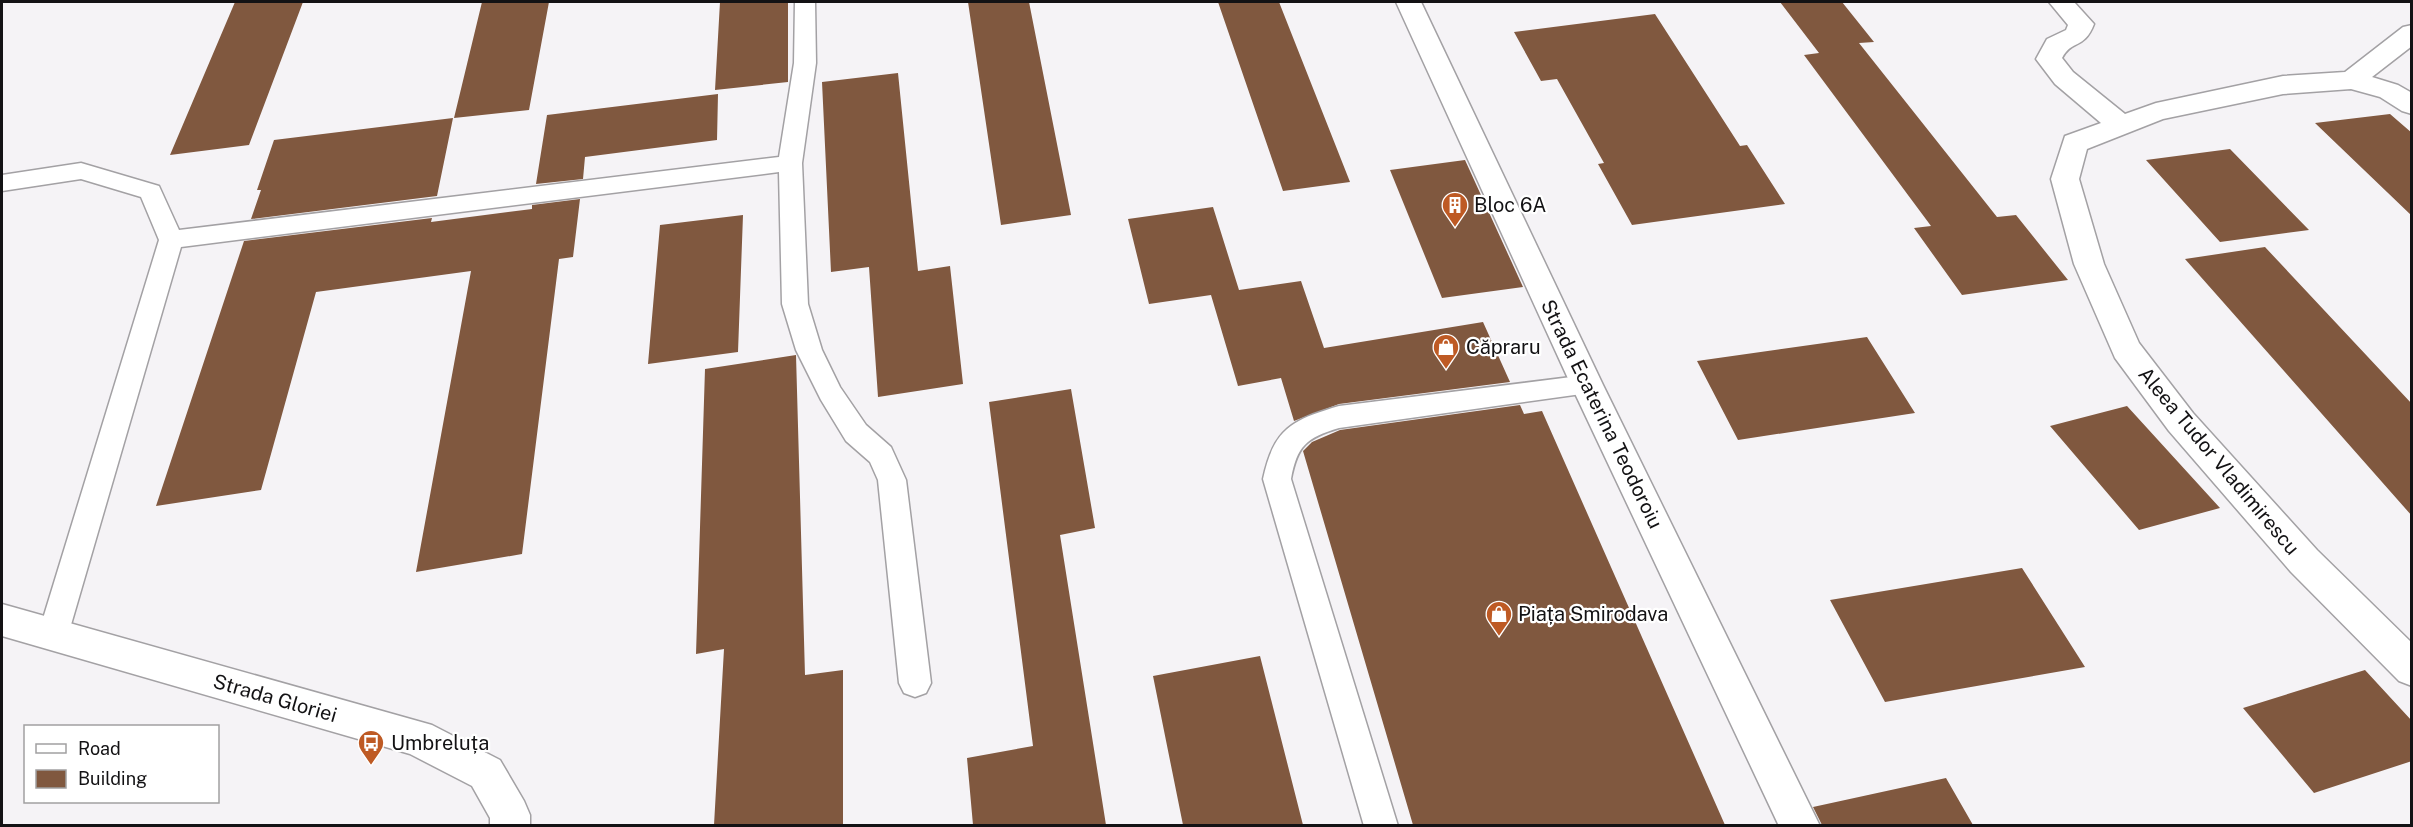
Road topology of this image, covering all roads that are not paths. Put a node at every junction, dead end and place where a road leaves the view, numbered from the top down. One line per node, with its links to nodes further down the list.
1 (805, 2): 8 (lane)
2 (1408, 2): 11 (street, Strada Ecaterina Teodoroiu)
3 (2061, 2): 7 (street)
4 (2412, 33): 5 (street)
5 (2352, 80): 6 (street, Aleea Tudor Vladimirescu); 7 (street, Aleea Tudor Vladimirescu)
6 (2412, 105)
7 (2121, 125): 14 (street, Aleea Tudor Vladimirescu)
8 (790, 163): 10 (lane); 15 (lane)
9 (2, 183): 10 (lane)
10 (171, 240): 13 (lane)
11 (1587, 385): 17 (lane); 18 (street, Strada Ecaterina Teodoroiu)
12 (2, 620): 13 (street, Strada Gloriei)
13 (53, 635): 16 (street, Strada Gloriei)
14 (2412, 669)
15 (915, 683)
16 (510, 825)
17 (1381, 825)
18 (1800, 825)

